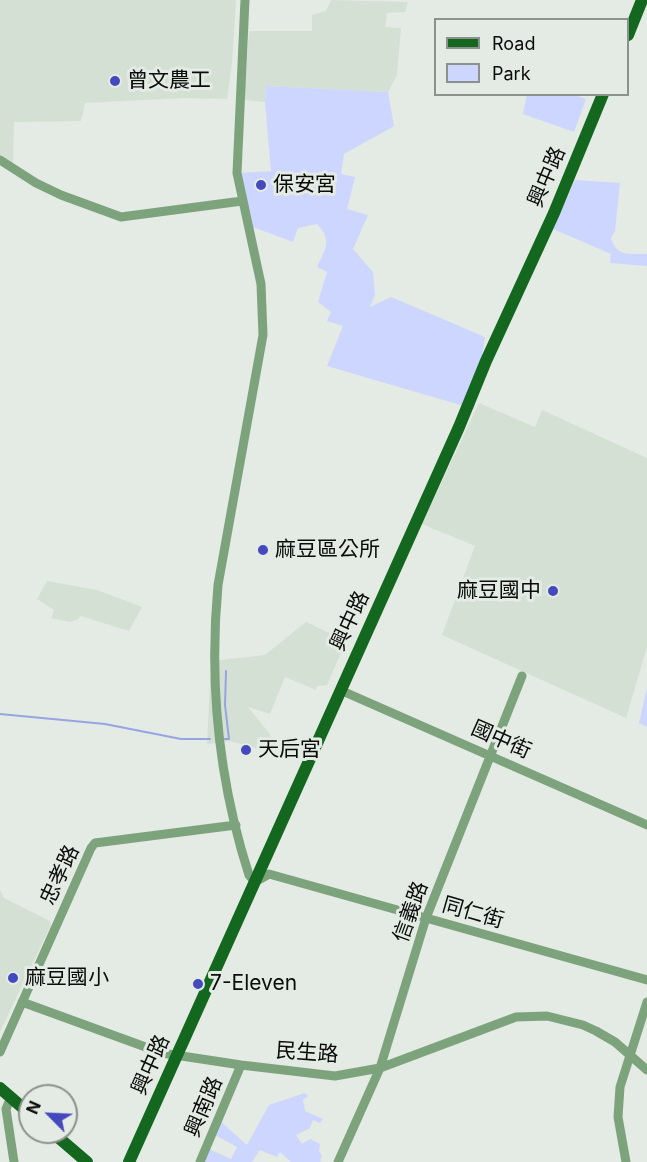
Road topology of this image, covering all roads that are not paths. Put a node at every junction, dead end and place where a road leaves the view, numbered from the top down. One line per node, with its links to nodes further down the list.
1 (244, 0): 6 (street)
2 (642, 0): 3 (main road)
3 (629, 30)
4 (602, 96): 8 (main road, 興中路)
5 (0, 160): 6 (street)
6 (242, 201): 10 (street)
7 (522, 676): 9 (street, 信義路)
8 (340, 690): 9 (street, 國中街); 12 (main road, 興中路)
9 (490, 755): 11 (street, 國中街); 13 (street, 信義路)
10 (236, 825): 12 (street); 15 (street, 忠孝路)
11 (647, 825)
12 (255, 882): 13 (street, 同仁街); 18 (main road, 興中路)
13 (426, 918): 14 (street, 同仁街); 21 (street, 信義路)
14 (647, 980)
15 (22, 1002): 17 (street, 忠孝路); 18 (street, 民生路)
16 (647, 1002): 19 (street)
17 (0, 1052)
18 (176, 1056): 20 (street, 民生路); 29 (main road, 興中路)
19 (631, 1057): 21 (street, 民生路); 22 (street, 民生路); 32 (street)
20 (241, 1065): 21 (street, 民生路); 30 (street, 興南路)
21 (380, 1068): 31 (street, 信義路)
22 (647, 1070)
23 (0, 1088): 24 (main road)
24 (11, 1097): 25 (main road); 27 (street)
25 (18, 1103)
26 (66, 1144): 28 (main road)
27 (14, 1162)
28 (87, 1162)
29 (129, 1162)
30 (200, 1162)
31 (338, 1162)
32 (626, 1162)

